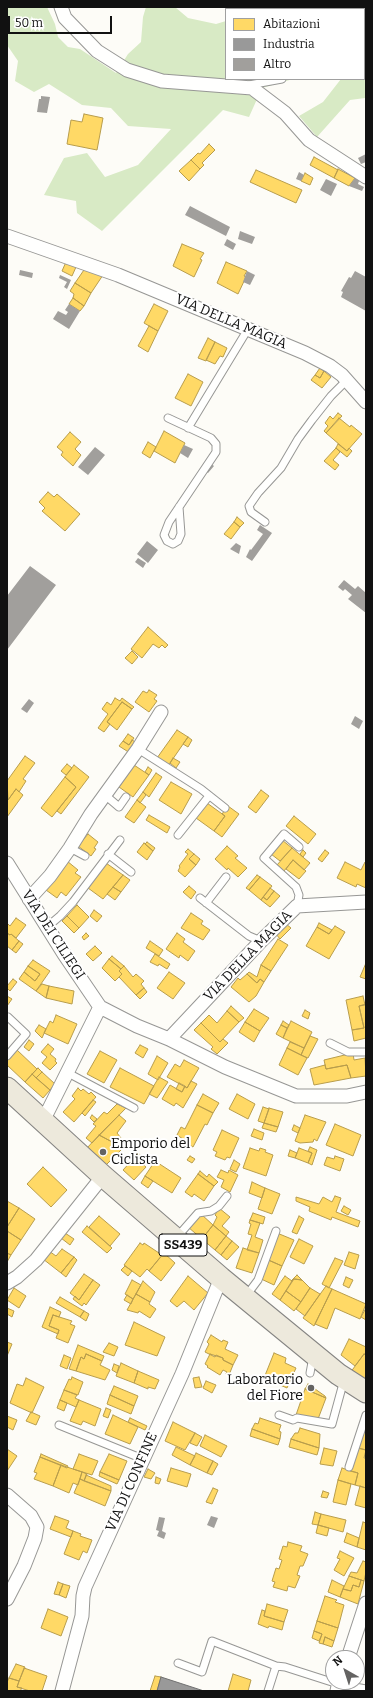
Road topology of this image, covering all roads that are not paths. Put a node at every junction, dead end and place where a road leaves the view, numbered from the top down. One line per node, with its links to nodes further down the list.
1 (61, 7): 3 (street)
2 (276, 80): 3 (lane)
3 (241, 86): 4 (street)
4 (366, 177)
5 (7, 236): 6 (street, VIA DELLA MAGIA)
6 (248, 330): 7 (street, VIA DELLA MAGIA); 10 (lane)
7 (347, 380): 8 (street, VIA DELLA MAGIA); 12 (lane)
8 (366, 402)
9 (168, 418): 10 (lane)
10 (188, 428): 11 (lane)
11 (179, 507)
12 (265, 522)
13 (161, 712): 14 (street)
14 (138, 749): 15 (street); 16 (lane)
15 (105, 795): 17 (lane); 22 (street)
16 (209, 796): 18 (lane); 19 (lane)
17 (126, 797)
18 (225, 808)
19 (178, 835)
20 (120, 840): 23 (lane)
21 (299, 847): 30 (lane)
22 (70, 848): 24 (lane); 28 (street)
23 (108, 854): 26 (lane); 31 (lane)
24 (85, 856)
25 (7, 863): 28 (street, VIA DEI CILIEGI)
26 (131, 872)
27 (226, 877): 32 (lane)
28 (29, 898): 31 (street, VIA DEI CILIEGI)
29 (366, 902): 30 (street, VIA DELLA MAGIA)
30 (297, 906): 32 (street, VIA DELLA MAGIA)
31 (47, 927): 33 (street, VIA DEI CILIEGI)
32 (261, 941): 35 (street, VIA DELLA MAGIA)
33 (100, 1007): 35 (street); 39 (street)
34 (8, 1017): 38 (lane)
35 (169, 1039): 41 (street)
36 (330, 1043): 37 (lane)
37 (366, 1052)
38 (7, 1056)
39 (68, 1073): 42 (lane); 43 (street)
40 (7, 1088): 43 (main road, SS439)
41 (366, 1092)
42 (134, 1108)
43 (43, 1122): 44 (main road, SS439)
44 (103, 1176): 47 (main road, SS439); 49 (street)
45 (227, 1196): 47 (lane)
46 (276, 1231): 50 (lane)
47 (175, 1239): 48 (main road, SS439)
48 (221, 1278): 50 (main road, SS439); 56 (street, VIA DI CONFINE)
49 (7, 1283)
50 (245, 1297): 51 (main road, SS439)
51 (345, 1378): 52 (main road, SS439); 53 (lane)
52 (366, 1392)
53 (279, 1415)
54 (366, 1415): 57 (lane)
55 (59, 1425): 56 (lane)
56 (143, 1459): 65 (street, VIA DI CONFINE)
57 (349, 1467)
58 (7, 1495): 59 (street)
59 (7, 1599)
60 (366, 1603): 61 (street)
61 (351, 1650)
62 (178, 1663): 63 (lane)
63 (276, 1666): 64 (lane); 66 (lane)
64 (325, 1681)
65 (62, 1691)
66 (268, 1691)

